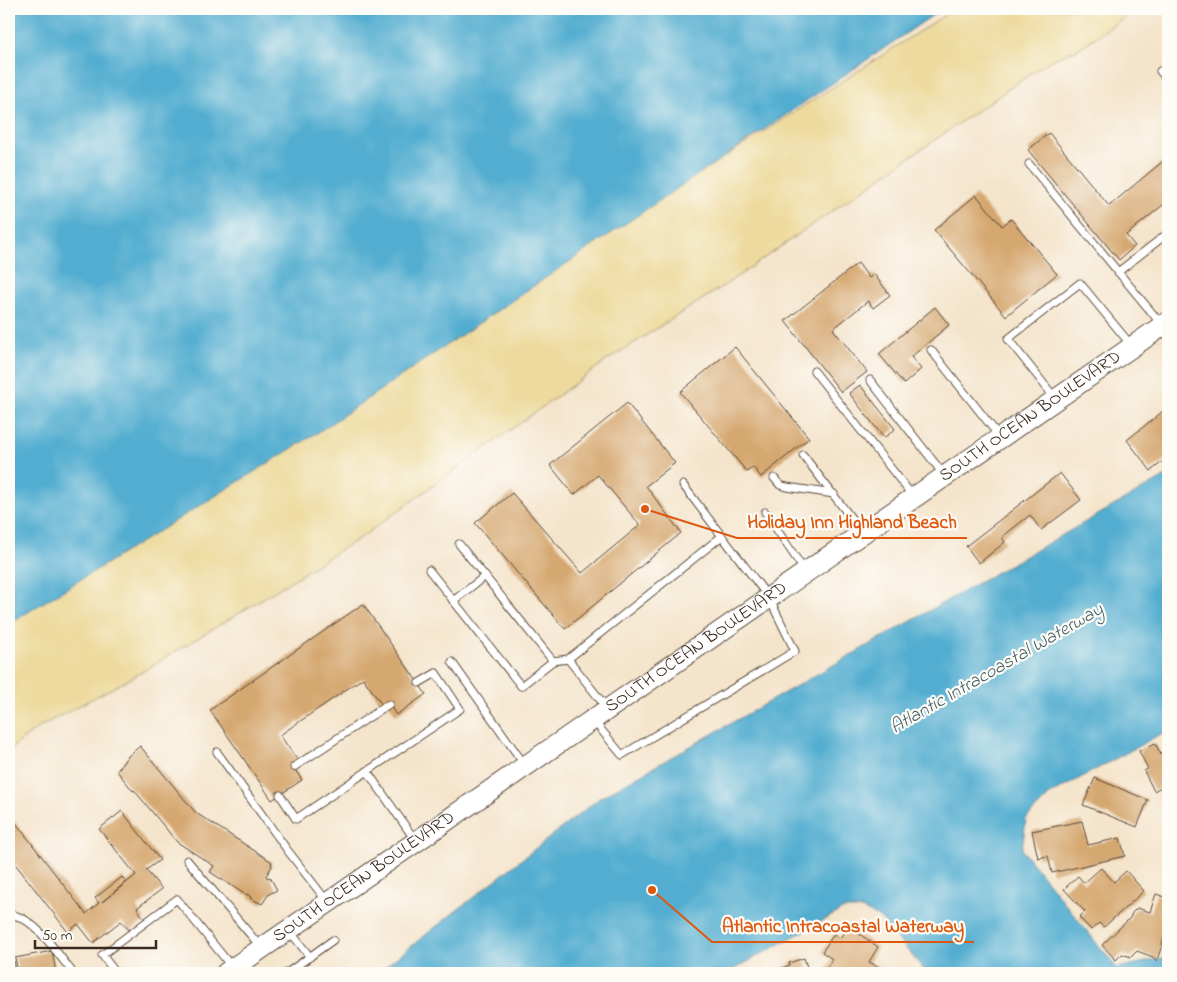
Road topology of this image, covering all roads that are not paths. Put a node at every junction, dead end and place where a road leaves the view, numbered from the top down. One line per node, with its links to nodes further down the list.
1 (1160, 71): 2 (lane)
2 (1168, 81)
3 (1029, 164): 5 (lane)
4 (1168, 233): 5 (lane)
5 (1118, 272): 6 (lane)
6 (1166, 327): 7 (main road, SOUTH OCEAN BOULEVARD)
7 (1133, 347): 11 (main road, SOUTH OCEAN BOULEVARD); 11 (lane)
8 (931, 350): 12 (lane)
9 (814, 370): 18 (lane)
10 (870, 380): 14 (lane)
11 (1056, 400): 12 (main road, SOUTH OCEAN BOULEVARD)
12 (1000, 438): 14 (main road, SOUTH OCEAN BOULEVARD)
13 (803, 455): 17 (lane)
14 (945, 476): 18 (main road, SOUTH OCEAN BOULEVARD)
15 (774, 478): 17 (lane)
16 (683, 485): 21 (lane)
17 (834, 494): 20 (lane)
18 (914, 498): 20 (main road, SOUTH OCEAN BOULEVARD)
19 (765, 512): 24 (lane)
20 (863, 533): 24 (main road, SOUTH OCEAN BOULEVARD)
21 (722, 536): 26 (lane); 28 (lane)
22 (459, 544): 25 (lane)
23 (429, 570): 27 (lane)
24 (806, 573): 26 (main road, SOUTH OCEAN BOULEVARD)
25 (485, 576): 27 (lane); 29 (lane)
26 (769, 598): 33 (main road, SOUTH OCEAN BOULEVARD); 33 (lane)
27 (453, 601): 29 (lane)
28 (568, 659): 29 (lane); 33 (lane)
29 (553, 661)
30 (452, 662): 36 (lane)
31 (419, 683): 37 (lane)
32 (388, 704): 35 (lane)
33 (600, 715): 36 (main road, SOUTH OCEAN BOULEVARD)
34 (217, 752): 41 (lane)
35 (294, 767)
36 (525, 767): 39 (main road, SOUTH OCEAN BOULEVARD)
37 (367, 771): 38 (lane); 39 (lane)
38 (280, 795)
39 (416, 842): 41 (main road, SOUTH OCEAN BOULEVARD)
40 (187, 860): 45 (lane)
41 (328, 903): 43 (main road, SOUTH OCEAN BOULEVARD)
42 (9, 916): 48 (lane)
43 (288, 930): 45 (main road, SOUTH OCEAN BOULEVARD); 46 (lane)
44 (333, 940): 46 (lane)
45 (262, 948): 47 (main road, SOUTH OCEAN BOULEVARD)
46 (310, 957): 50 (lane)
47 (229, 971): 49 (lane)
48 (73, 973)
49 (116, 973)
50 (287, 973)

